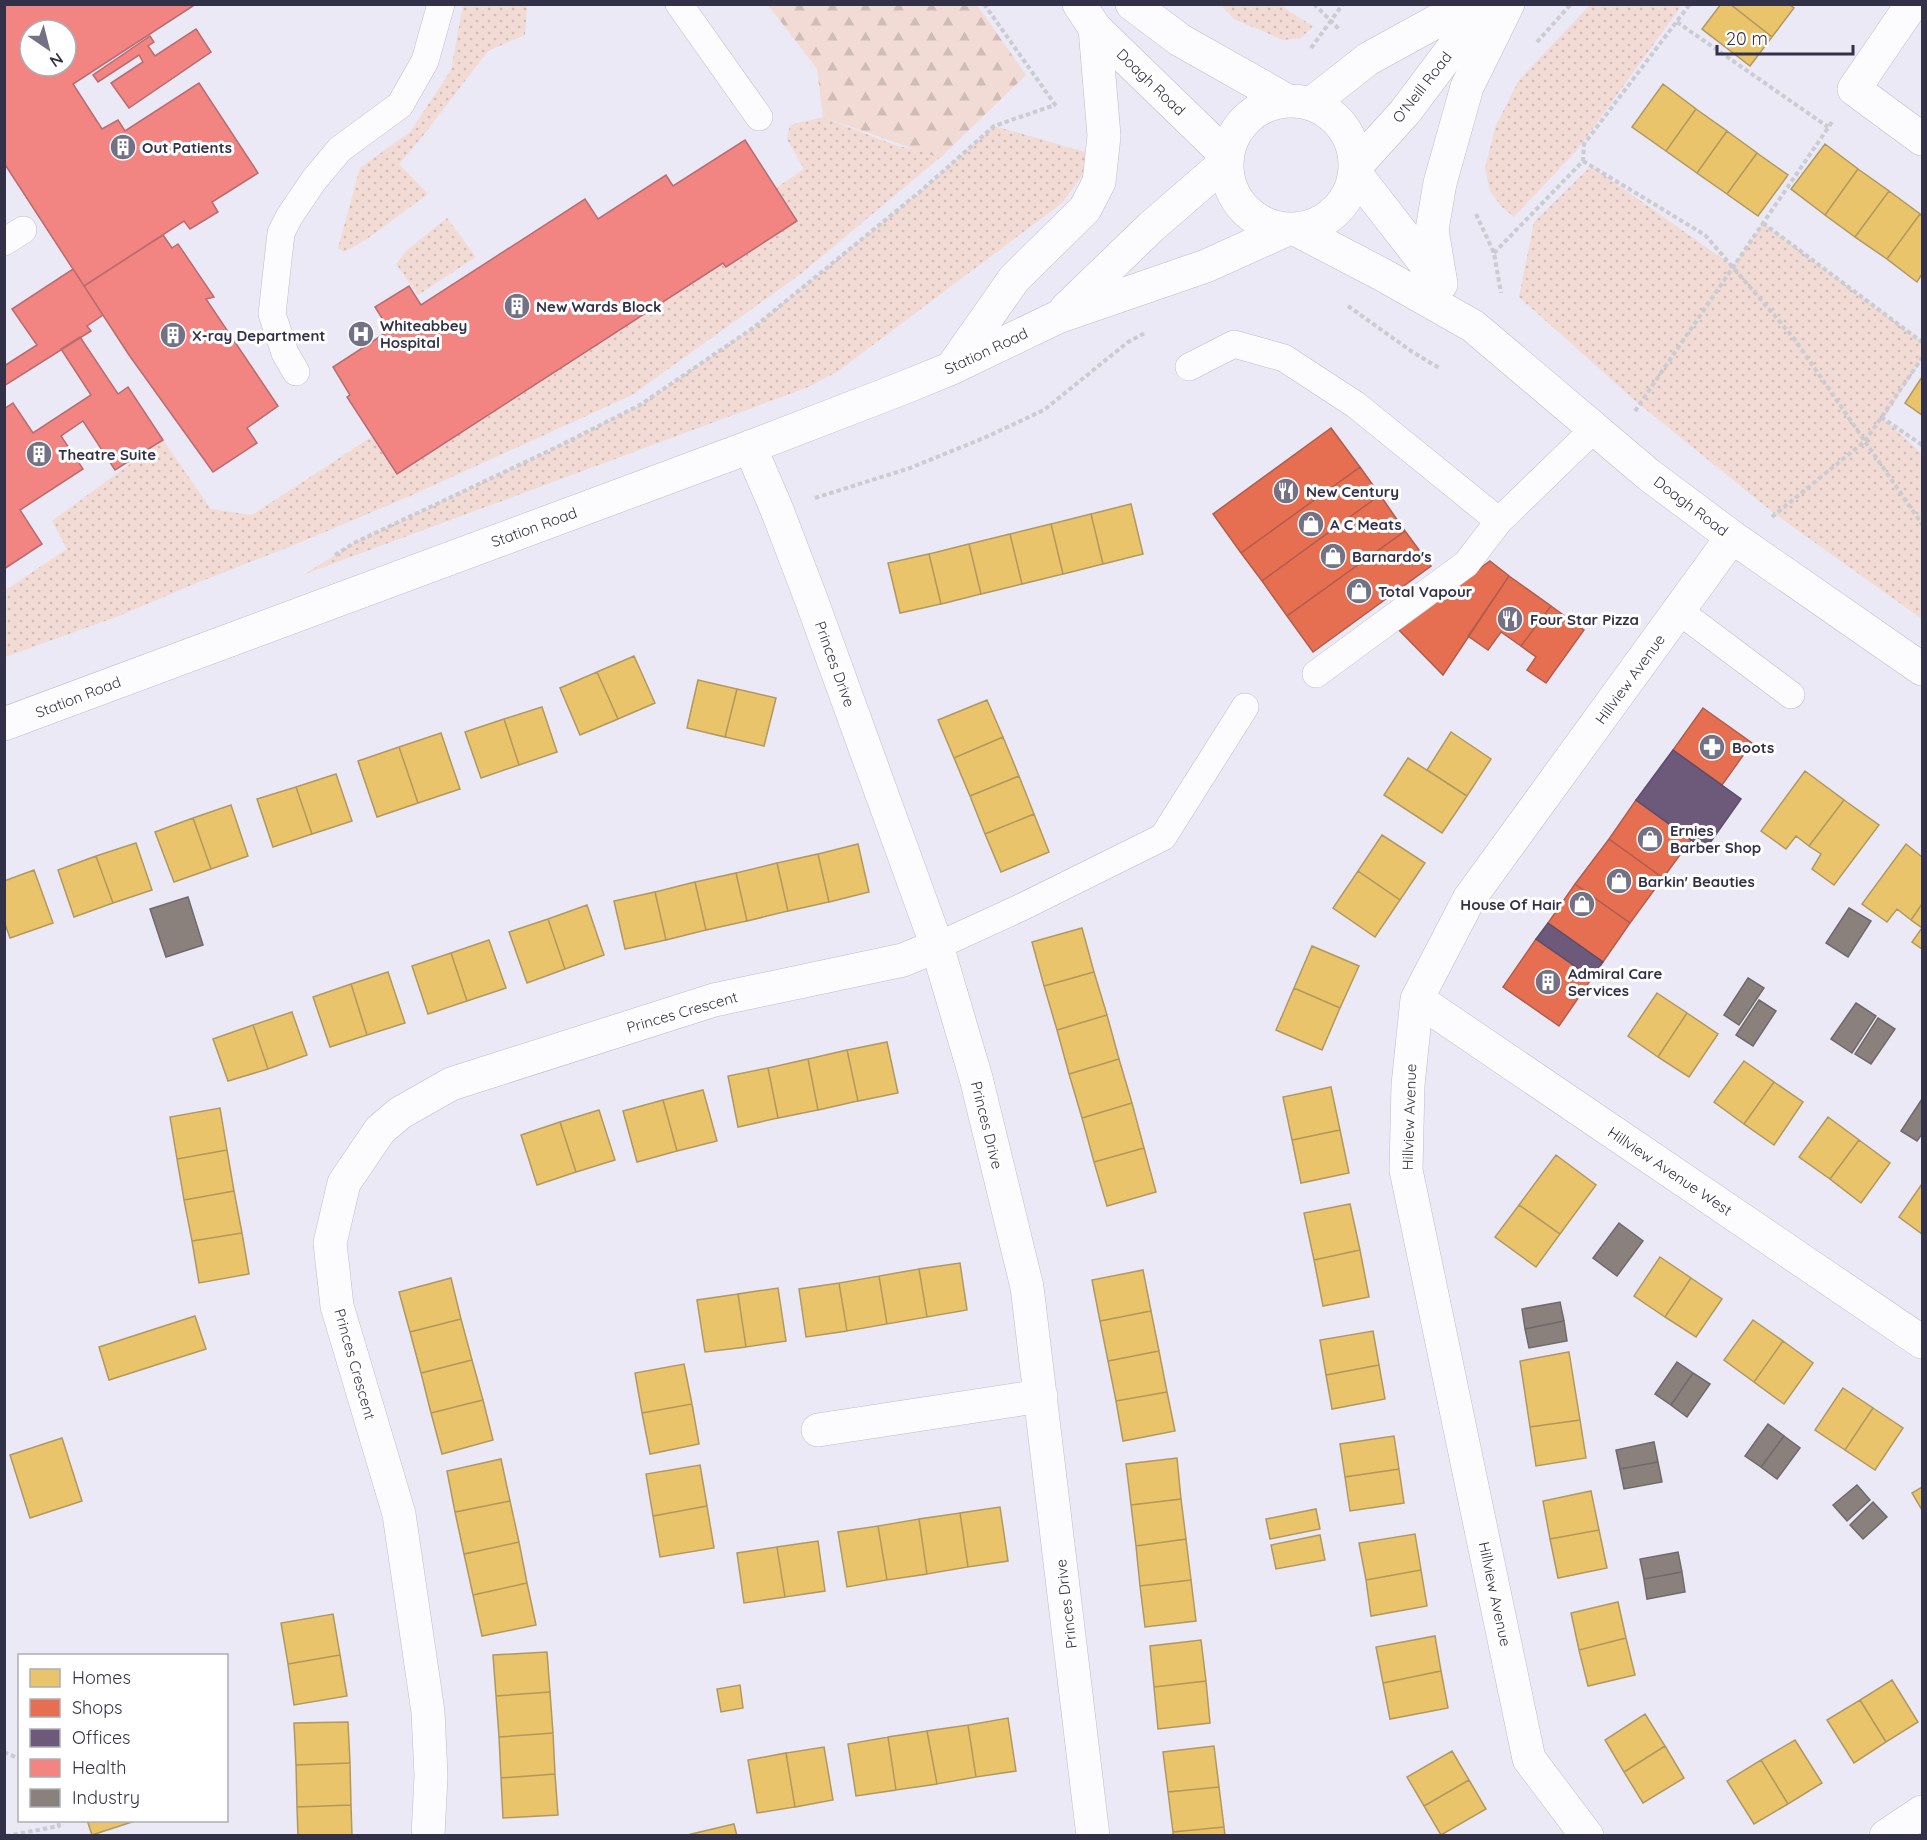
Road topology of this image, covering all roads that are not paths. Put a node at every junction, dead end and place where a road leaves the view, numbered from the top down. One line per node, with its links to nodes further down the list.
1 (441, 4): 20 (lane)
2 (679, 4): 10 (lane)
3 (1131, 4): 9 (street)
4 (1468, 4): 9 (street)
5 (1486, 4): 13 (street, O'Neill Road)
6 (1508, 4): 15 (street)
7 (1912, 4): 11 (street)
8 (1087, 16): 12 (street, Doagh Road); 19 (street)
9 (1299, 102): 12 (street); 13 (street)
10 (759, 117)
11 (1923, 139)
12 (1227, 159): 14 (street); 16 (street, Station Road)
13 (1356, 170): 14 (street); 15 (street, Doagh Road)
14 (1291, 229): 16 (street, Station Road); 17 (street, Doagh Road)
15 (1441, 284): 17 (street, Doagh Road)
16 (1058, 317): 19 (street, Station Road)
17 (1473, 327): 21 (street, Doagh Road)
18 (1189, 367): 23 (lane)
19 (952, 368): 22 (street, Station Road)
20 (296, 372)
21 (1595, 428): 23 (lane); 24 (street, Doagh Road)
22 (750, 447): 30 (street, Station Road); 31 (street, Princes Drive)
23 (1499, 521): 27 (lane)
24 (1732, 537): 25 (street, Hillview Avenue); 26 (street, Doagh Road)
25 (1679, 611): 28 (lane); 32 (street, Hillview Avenue)
26 (1923, 669)
27 (1316, 674)
28 (1791, 695)
29 (1245, 707): 31 (lane)
30 (4, 724)
31 (937, 946): 34 (street, Princes Drive); 37 (street, Princes Crescent)
32 (1417, 999): 33 (street, Hillview Avenue West); 39 (street, Hillview Avenue)
33 (1923, 1342)
34 (1041, 1395): 35 (street); 38 (street, Princes Drive)
35 (818, 1430)
36 (1923, 1812): 40 (street)
37 (428, 1836)
38 (1093, 1836)
39 (1587, 1836)
40 (1886, 1836)

